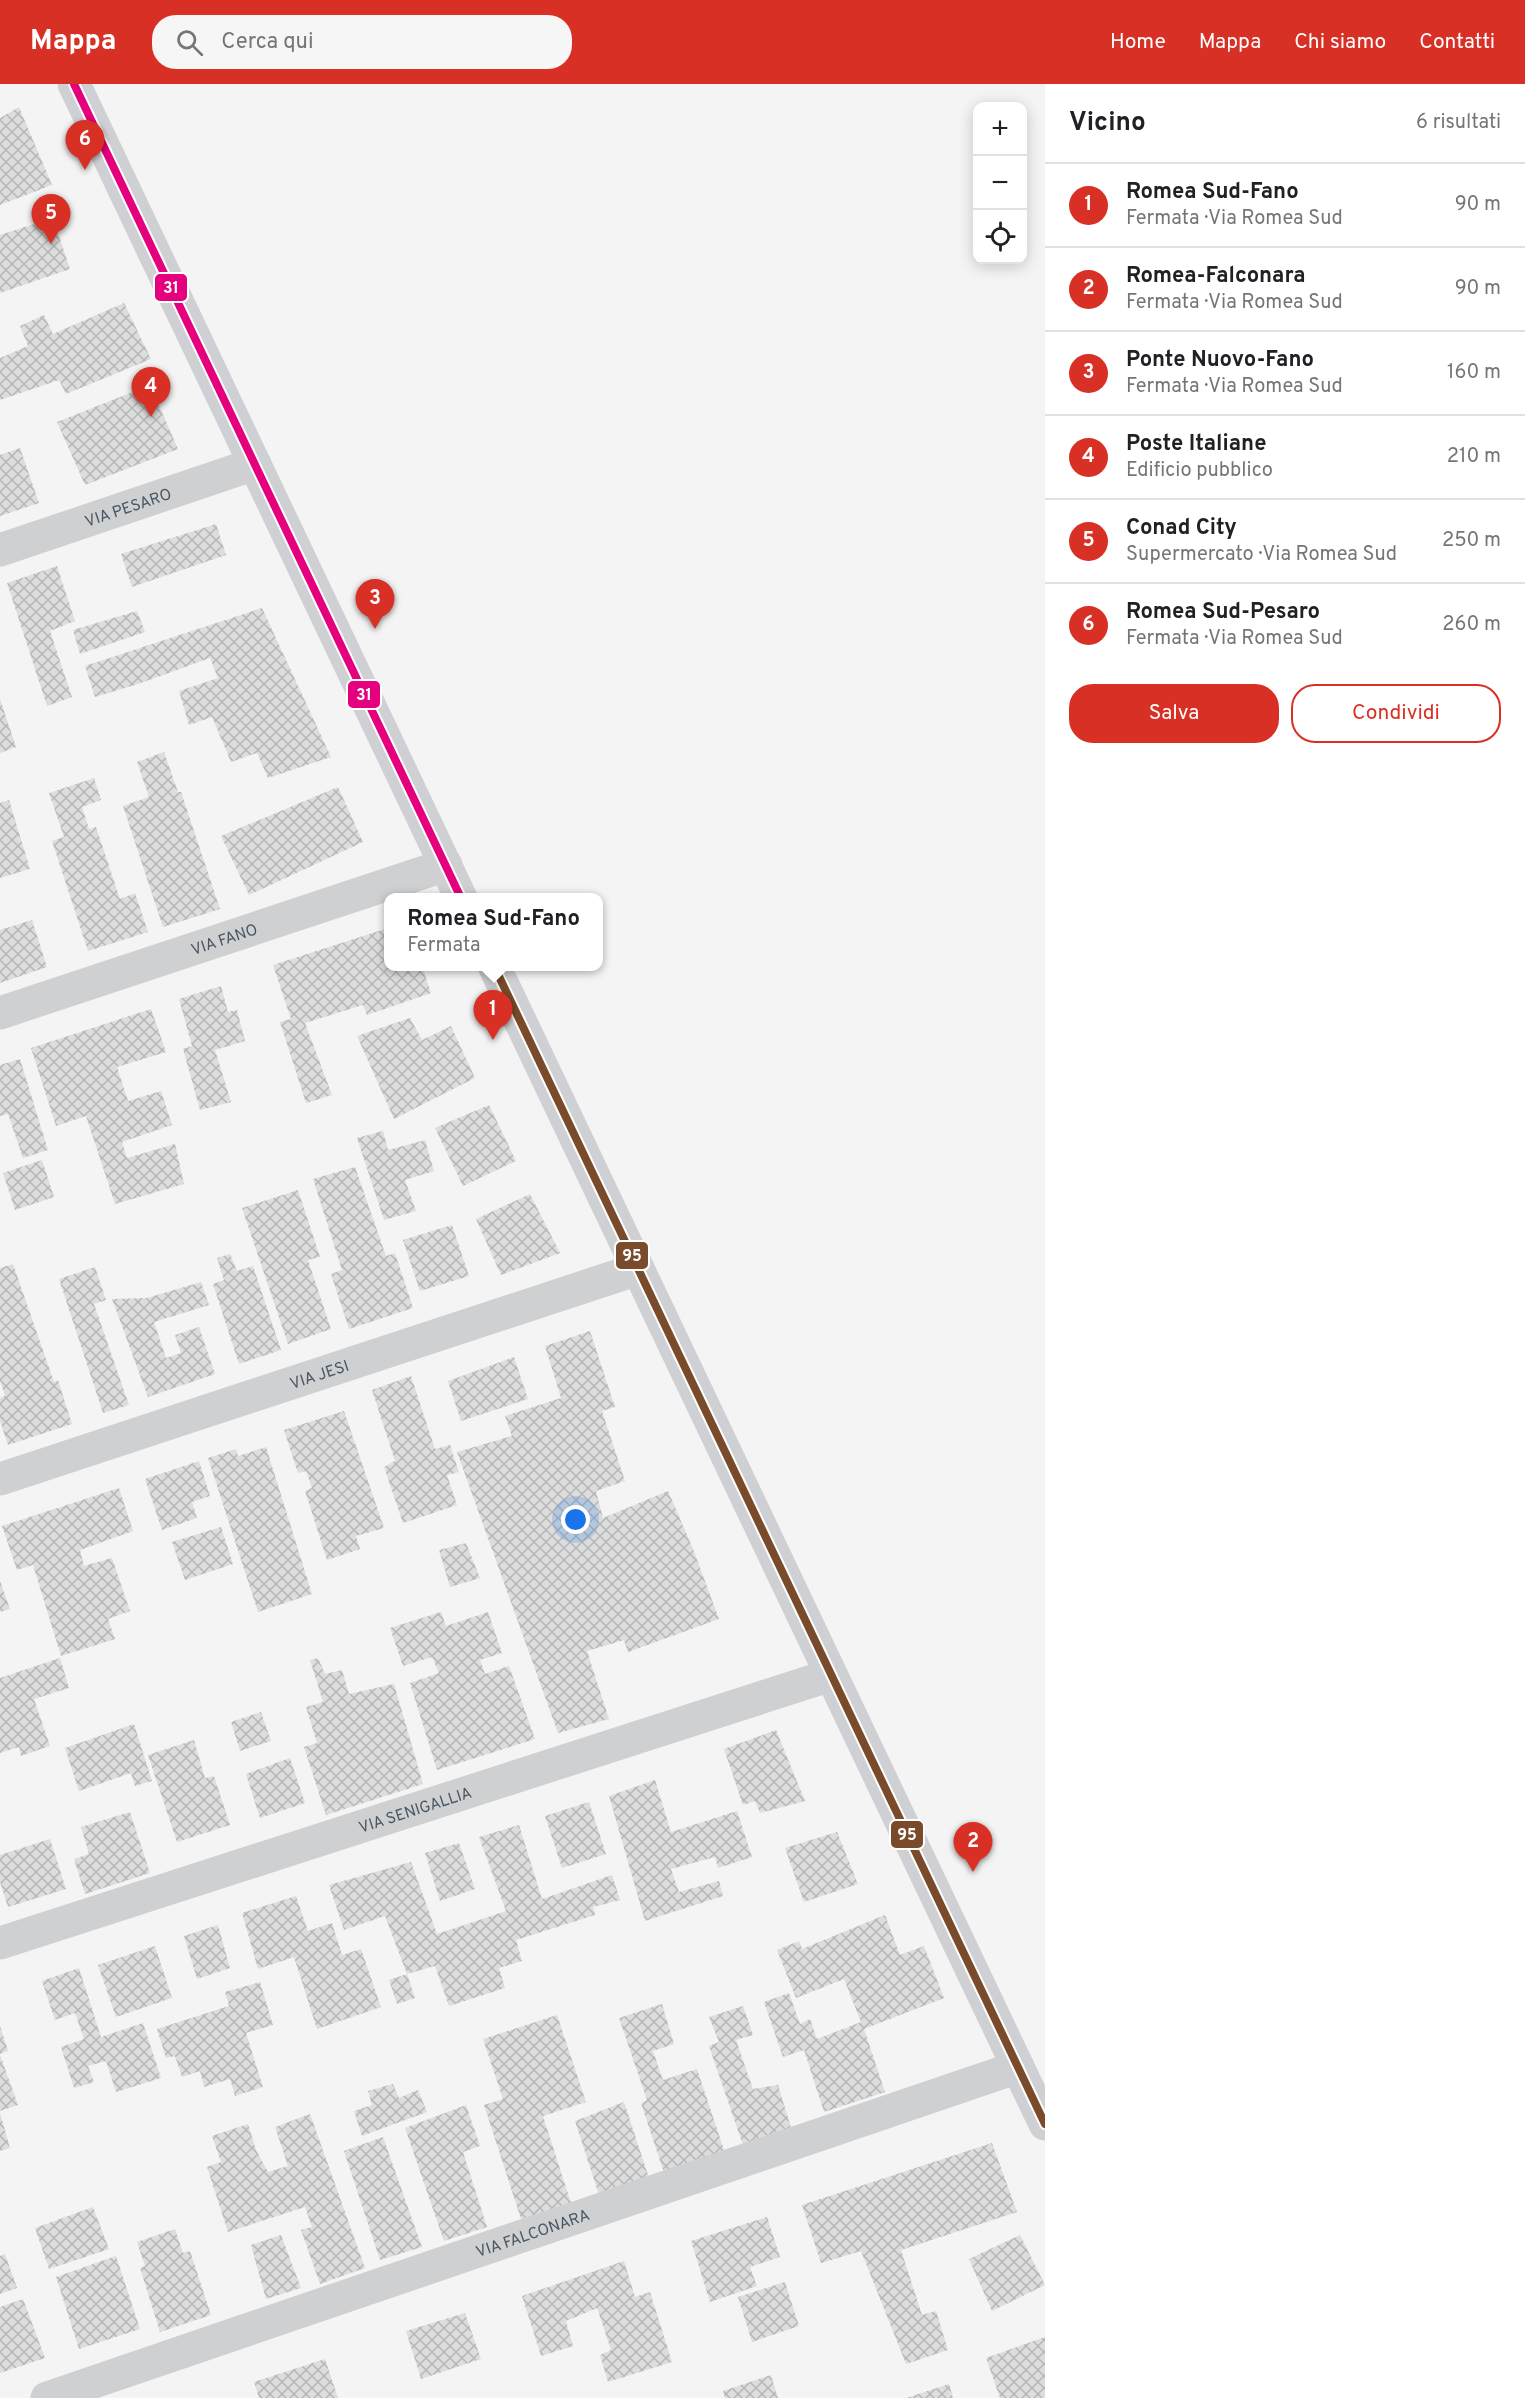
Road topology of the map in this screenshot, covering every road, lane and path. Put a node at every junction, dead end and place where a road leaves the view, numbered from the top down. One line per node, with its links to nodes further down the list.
1 (74, 84): 2 (main road)
2 (255, 464): 3 (street, VIA PESARO); 4 (main road)
3 (0, 550)
4 (446, 865): 5 (main road); 7 (street, VIA FANO)
5 (459, 893)
6 (496, 971): 8 (main road)
7 (0, 1013)
8 (639, 1269): 9 (street, VIA JESI); 10 (main road)
9 (0, 1479)
10 (831, 1675): 11 (street, VIA SENIGALLIA); 12 (main road)
11 (0, 1943)
12 (1018, 2067): 13 (main road); 14 (street, VIA FALCONARA)
13 (1045, 2124)
14 (47, 2398)

